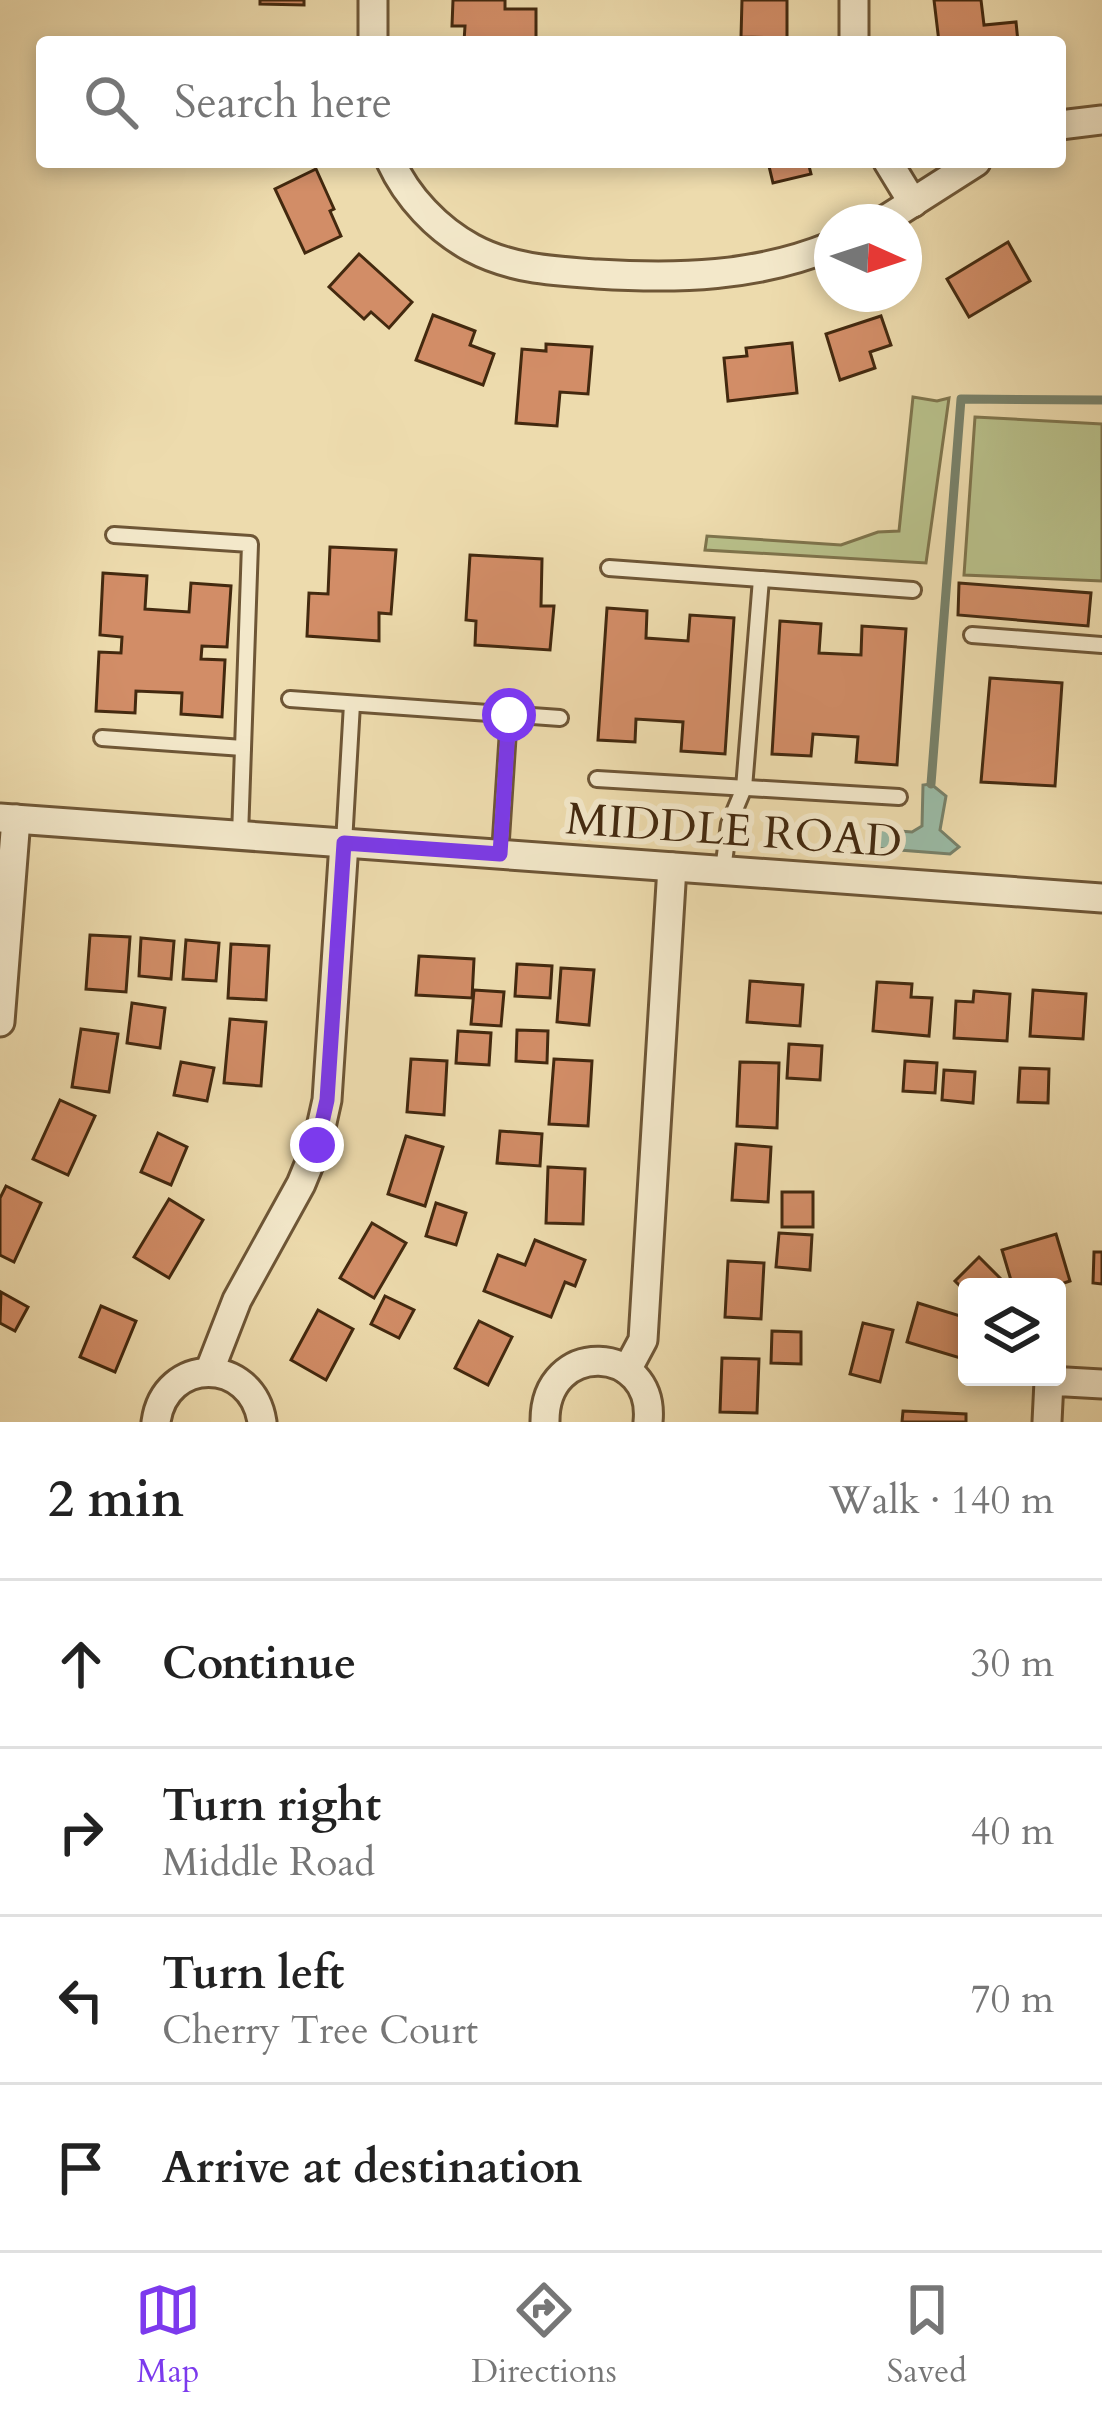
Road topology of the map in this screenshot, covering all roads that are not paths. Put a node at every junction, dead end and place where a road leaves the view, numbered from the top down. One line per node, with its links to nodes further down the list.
1 (373, 0): 3 (street)
2 (854, 0): 4 (street)
3 (373, 36)
4 (854, 36)
5 (1102, 120): 6 (street)
6 (1066, 124)
7 (394, 168): 11 (street)
8 (892, 168): 10 (street)
9 (967, 168): 10 (street)
10 (913, 203)
11 (814, 252)
12 (114, 535): 23 (lane)
13 (609, 568): 14 (lane)
14 (761, 579): 15 (lane); 25 (lane)
15 (913, 590)
16 (972, 635): 17 (lane)
17 (1102, 645)
18 (290, 699): 19 (lane)
19 (352, 704): 20 (lane); 29 (lane)
20 (509, 715): 21 (lane); 30 (lane)
21 (560, 718)
22 (102, 738): 23 (lane)
23 (243, 748): 28 (lane)
24 (597, 779): 25 (lane)
25 (744, 788): 26 (lane); 32 (lane)
26 (899, 797)
27 (8, 819): 28 (street, MIDDLE ROAD); 34 (street)
28 (240, 836): 29 (street, MIDDLE ROAD)
29 (344, 843): 30 (street, MIDDLE ROAD); 36 (street)
30 (500, 854): 31 (street, MIDDLE ROAD)
31 (672, 867): 32 (street, MIDDLE ROAD); 35 (street)
32 (724, 871): 33 (street, MIDDLE ROAD)
33 (1102, 898)
34 (0, 1022)
35 (627, 1370): 40 (street); 41 (street)
36 (209, 1372): 38 (street); 39 (street)
37 (1102, 1384): 42 (street)
38 (155, 1422)
39 (262, 1422)
40 (545, 1422)
41 (648, 1422)
42 (1047, 1422)

